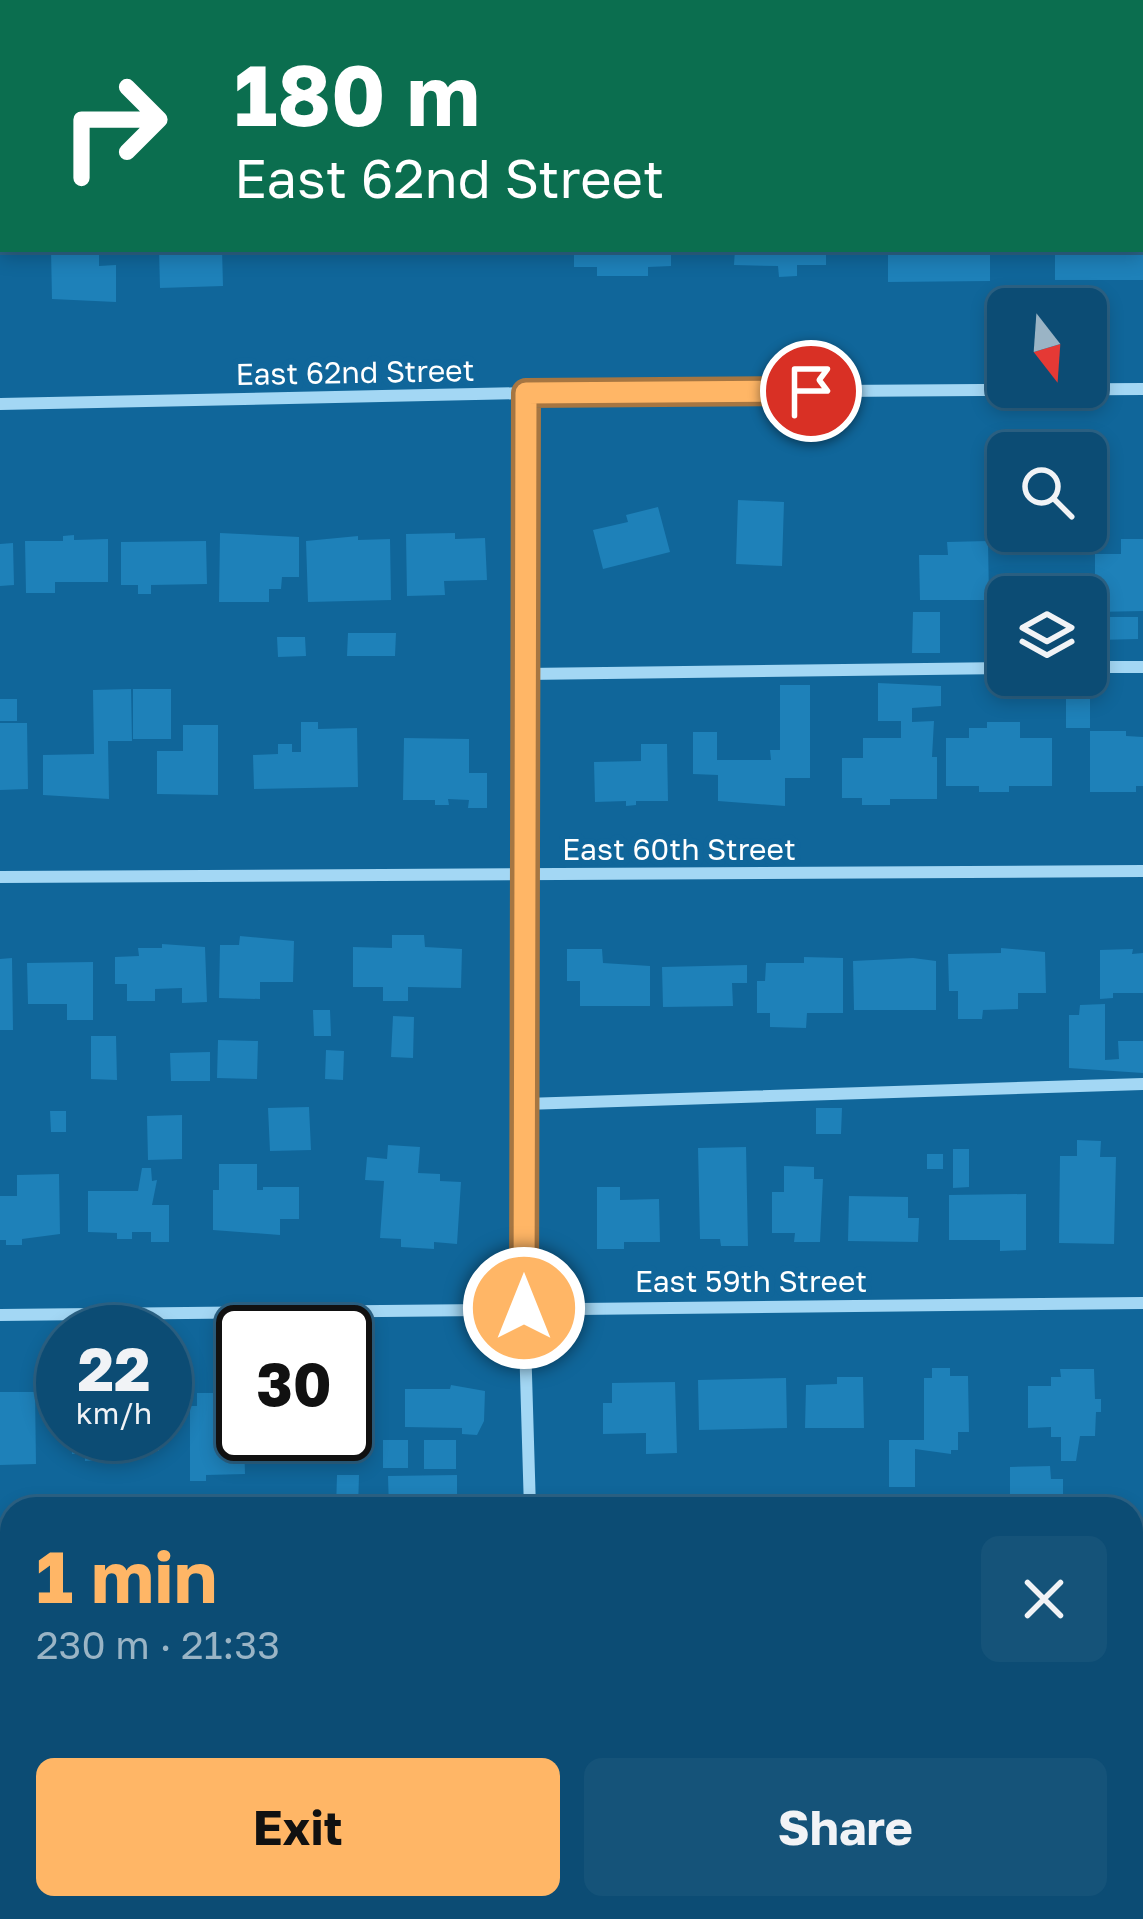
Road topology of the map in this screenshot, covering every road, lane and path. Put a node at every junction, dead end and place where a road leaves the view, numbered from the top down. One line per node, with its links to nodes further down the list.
1 (1143, 389): 2 (street, East 62nd Street)
2 (526, 393): 3 (street, East 62nd Street); 7 (street)
3 (0, 404)
4 (1143, 667): 6 (street)
5 (987, 668): 7 (street)
6 (1107, 668)
7 (526, 674): 9 (street)
8 (1143, 871): 9 (street, East 60th Street)
9 (526, 875): 10 (street, East 60th Street); 12 (street)
10 (0, 877)
11 (1143, 1084): 12 (street)
12 (525, 1104): 14 (street)
13 (1143, 1304): 14 (street, East 59th Street)
14 (524, 1308): 15 (street, East 59th Street); 16 (street)
15 (0, 1315)
16 (530, 1497)

